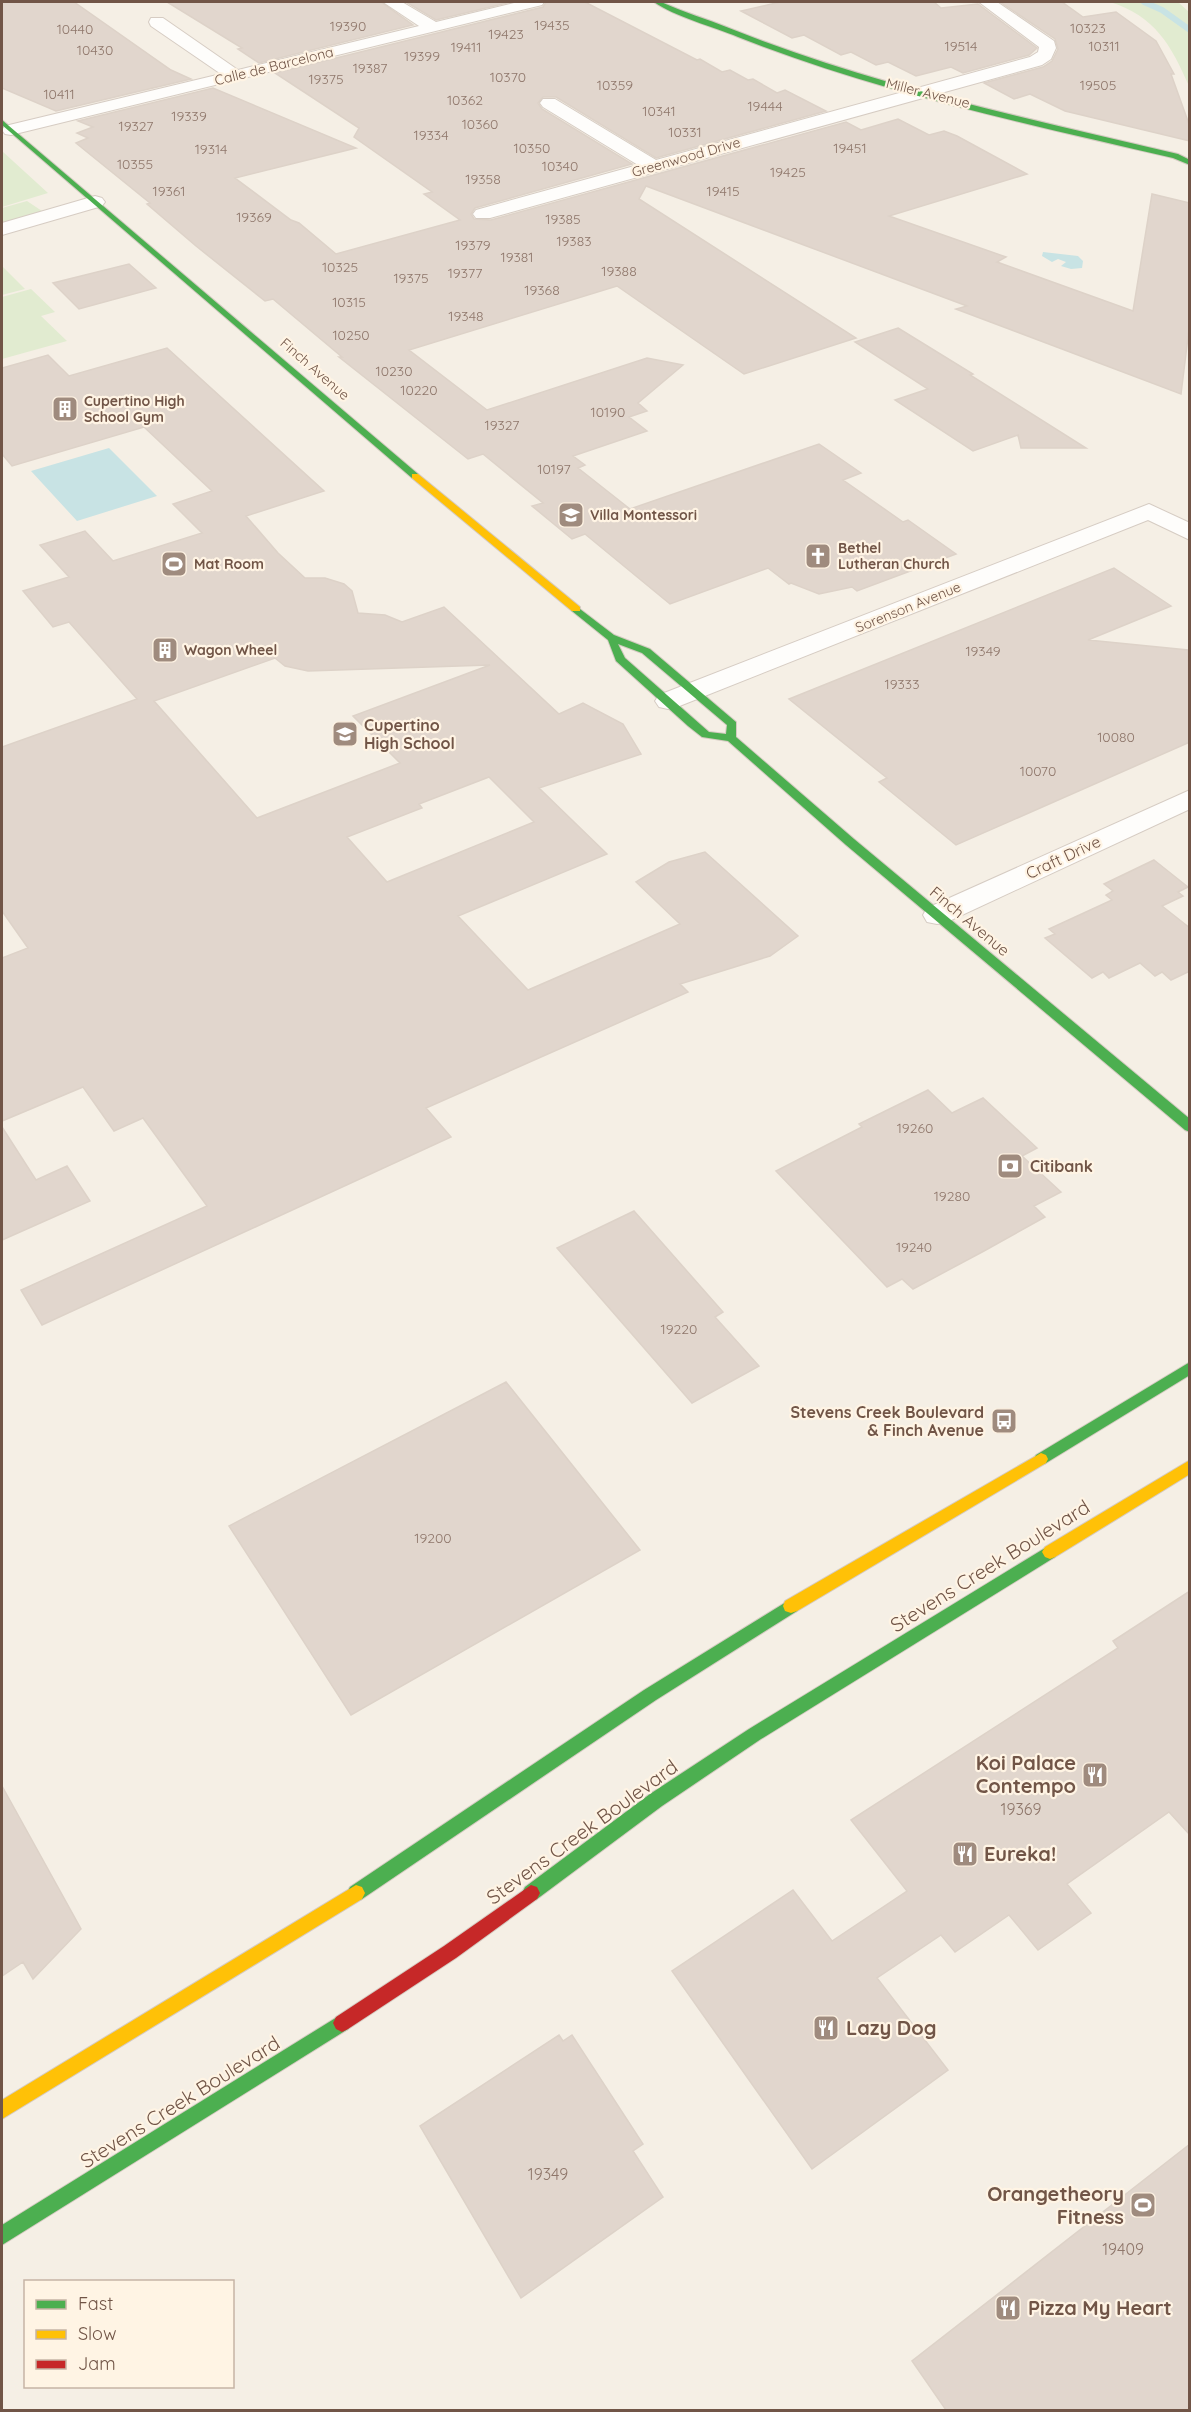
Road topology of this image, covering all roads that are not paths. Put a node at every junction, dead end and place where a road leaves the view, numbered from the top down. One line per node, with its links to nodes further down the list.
1 (391, 2): 7 (street)
2 (536, 2): 7 (street, Calle de Barcelona)
3 (657, 2): 5 (main road, Miller Avenue)
4 (987, 2): 10 (street, Greenwood Drive)
5 (675, 12): 8 (main road); 10 (main road, Miller Avenue)
6 (157, 22): 9 (street)
7 (433, 27): 9 (street, Calle de Barcelona)
8 (684, 28)
9 (234, 75): 14 (street, Calle de Barcelona)
10 (915, 94): 12 (street, Greenwood Drive); 15 (main road, Miller Avenue)
11 (868, 95): 12 (main road, Miller Avenue)
12 (889, 101): 16 (street, Greenwood Drive); 17 (main road, Miller Avenue)
13 (549, 103): 16 (street)
14 (6, 126): 18 (main road, Finch Avenue)
15 (1190, 163)
16 (654, 166): 19 (street, Greenwood Drive)
17 (1190, 170)
18 (95, 202): 20 (street); 22 (main road, Finch Avenue)
19 (483, 214)
20 (2, 228)
21 (1190, 533): 23 (street, Sorenson Avenue)
22 (610, 637): 23 (main road, Finch Avenue); 24 (main road, Finch Avenue)
23 (694, 692): 24 (street, Sorenson Avenue); 25 (main road, Finch Avenue)
24 (668, 701): 25 (main road, Finch Avenue)
25 (731, 738): 27 (main road, Finch Avenue)
26 (1190, 798): 27 (street, Craft Drive)
27 (937, 915): 28 (main road, Finch Avenue)
28 (1190, 1127)
29 (1190, 1368): 31 (main road)
30 (1190, 1466): 32 (main road, Stevens Creek Boulevard)
31 (2, 2110)
32 (2, 2236)

